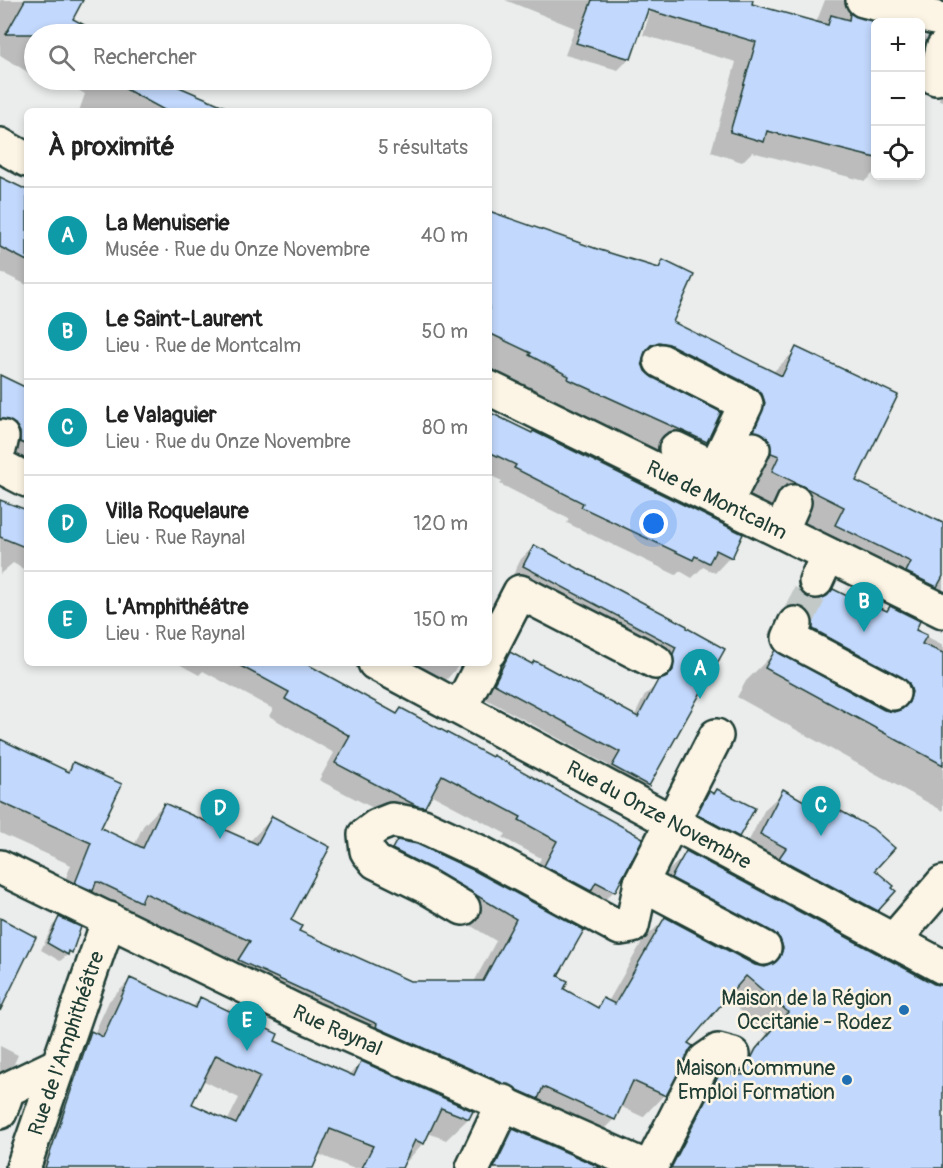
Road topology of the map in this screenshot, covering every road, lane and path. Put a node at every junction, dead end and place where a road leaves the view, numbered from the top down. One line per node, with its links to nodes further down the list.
1 (863, 0): 2 (street)
2 (943, 20)
3 (0, 145): 4 (street)
4 (24, 158)
5 (661, 361): 9 (street)
6 (492, 389): 9 (street, Rue de Montcalm)
7 (676, 449): 9 (street)
8 (753, 449): 9 (street)
9 (714, 488): 10 (street, Rue de Montcalm)
10 (943, 611)
11 (795, 624): 16 (street)
12 (492, 646): 13 (street)
13 (656, 662)
14 (381, 666): 17 (street, Rue du Onze Novembre)
15 (481, 666): 17 (street)
16 (893, 693)
17 (460, 708): 19 (street, Rue du Onze Novembre)
18 (716, 736): 19 (street)
19 (671, 821): 21 (street); 25 (street, Rue du Onze Novembre)
20 (0, 867): 24 (street, Rue Raynal)
21 (640, 883): 23 (street); 26 (street)
22 (943, 884): 25 (street)
23 (463, 908)
24 (109, 919): 29 (street, Rue de l'Amphithéâtre); 30 (street, Rue Raynal)
25 (893, 940): 27 (street, Rue du Onze Novembre)
26 (764, 948)
27 (943, 967)
28 (733, 1055): 34 (street)
29 (58, 1065): 31 (street); 32 (street, Rue de l'Amphithéâtre)
30 (504, 1102): 33 (street); 34 (street, Rue Raynal)
31 (0, 1113)
32 (23, 1168)
33 (473, 1168)
34 (649, 1168)

